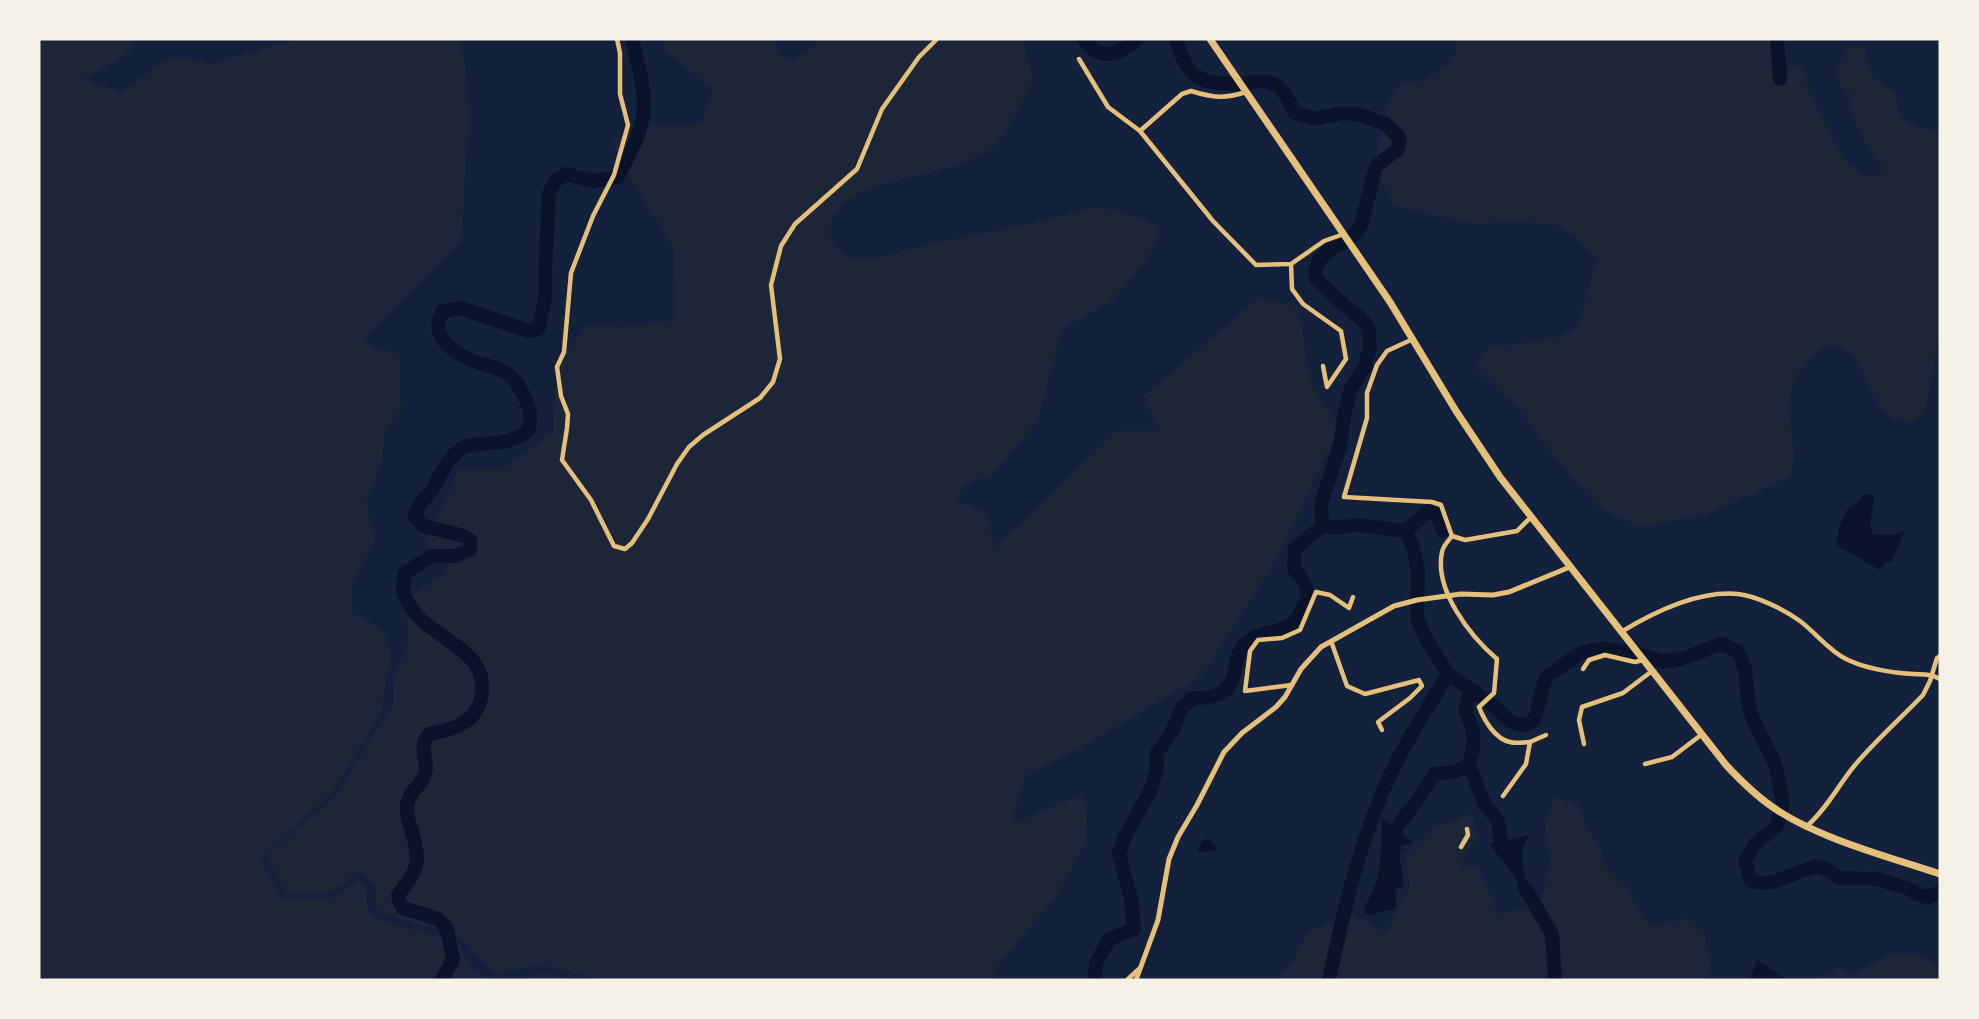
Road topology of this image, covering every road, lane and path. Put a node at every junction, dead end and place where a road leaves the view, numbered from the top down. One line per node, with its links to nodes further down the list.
1 (617, 39): 2 (street)
2 (937, 39)
3 (1210, 39): 5 (main road)
4 (1079, 59): 6 (street)
5 (1245, 91): 6 (street); 7 (main road)
6 (1140, 131): 8 (street)
7 (1344, 236): 8 (street); 9 (main road)
8 (1291, 264): 10 (street)
9 (1413, 339): 11 (main road); 12 (street)
10 (1323, 366)
11 (1531, 517): 12 (street); 13 (main road)
12 (1452, 536): 14 (street)
13 (1570, 567): 14 (street); 16 (main road)
14 (1447, 596): 17 (street); 28 (street)
15 (1353, 597): 24 (street)
16 (1621, 632): 19 (main road); 22 (street)
17 (1331, 640): 24 (street); 25 (street)
18 (1940, 656): 22 (street)
19 (1643, 660): 20 (street); 21 (main road)
20 (1583, 669)
21 (1652, 671): 27 (main road); 29 (street)
22 (1932, 675): 23 (street); 32 (street)
23 (1940, 680)
24 (1292, 685): 36 (street)
25 (1382, 730)
26 (1546, 735): 28 (street)
27 (1701, 735): 30 (street); 32 (main road)
28 (1530, 742): 31 (street)
29 (1584, 744)
30 (1645, 764)
31 (1503, 796)
32 (1807, 826): 35 (main road)
33 (1467, 829): 34 (street)
34 (1461, 848)
35 (1940, 874)
36 (1144, 964): 37 (street); 38 (street)
37 (1127, 980)
38 (1136, 980)

